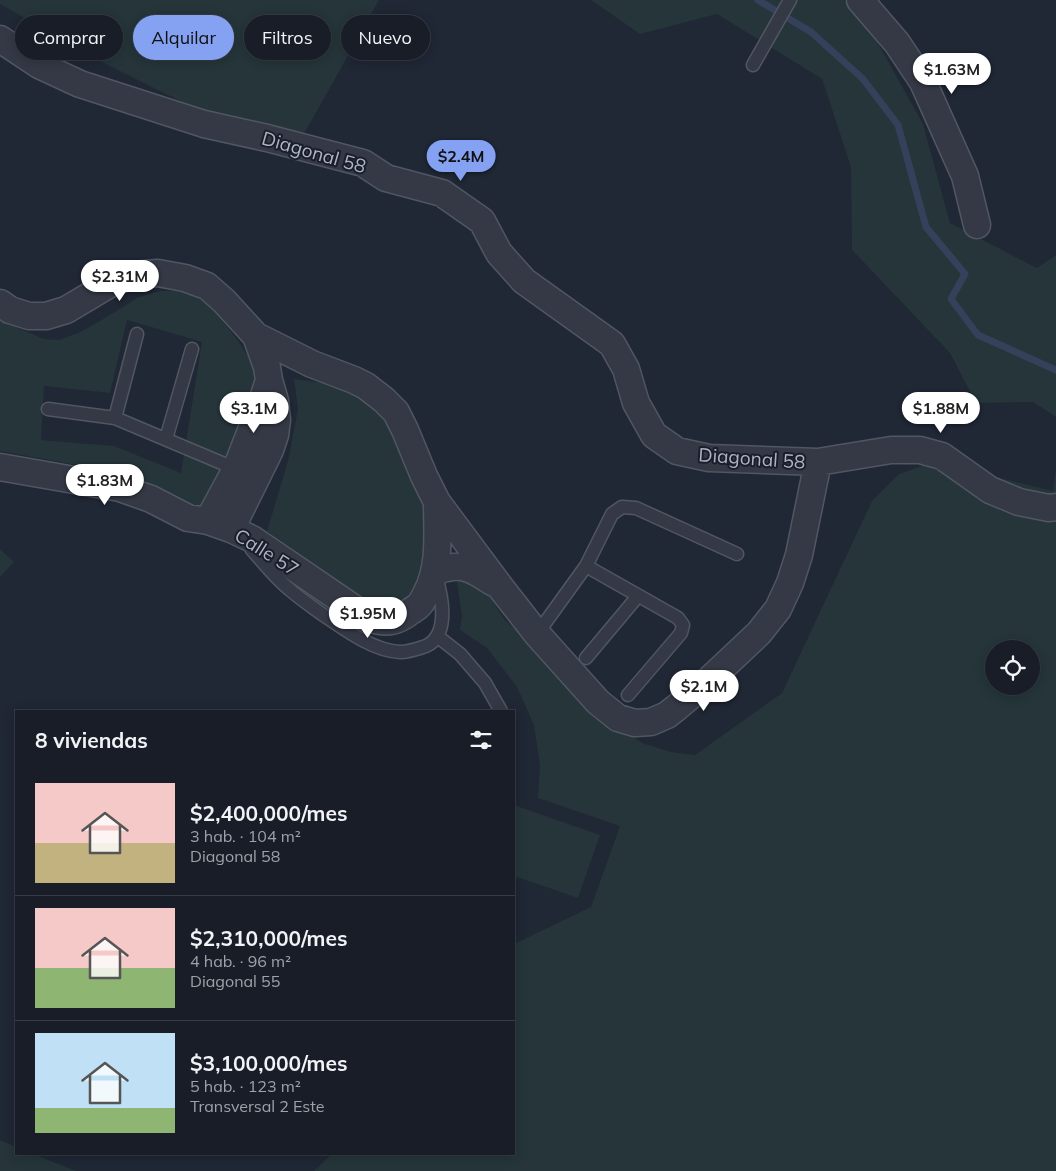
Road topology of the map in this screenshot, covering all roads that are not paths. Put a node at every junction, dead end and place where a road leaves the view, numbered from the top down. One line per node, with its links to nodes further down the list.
1 (860, 0): 5 (street)
2 (787, 5): 4 (lane)
3 (0, 39): 14 (street, Diagonal 58)
4 (753, 64)
5 (978, 225)
6 (0, 303): 8 (street)
7 (137, 334): 12 (lane)
8 (256, 336): 10 (street); 17 (street)
9 (192, 349): 13 (lane)
10 (269, 380): 16 (street); 19 (street)
11 (48, 409): 12 (lane)
12 (115, 418): 13 (lane)
13 (166, 439): 16 (lane)
14 (818, 462): 18 (street, Diagonal 58); 25 (street)
15 (0, 467): 19 (street, Calle 57)
16 (236, 469): 19 (street)
17 (437, 502): 22 (street, Calle 57); 23 (street)
18 (1056, 507)
19 (220, 525): 22 (street, Calle 57); 26 (lane)
20 (737, 554): 21 (lane)
21 (586, 566): 24 (lane); 25 (lane)
22 (434, 571): 23 (street); 26 (lane)
23 (501, 588): 25 (street)
24 (638, 596): 27 (lane); 28 (lane)
25 (537, 634)
26 (437, 636): 29 (lane)
27 (586, 658)
28 (628, 695)
29 (500, 710)

